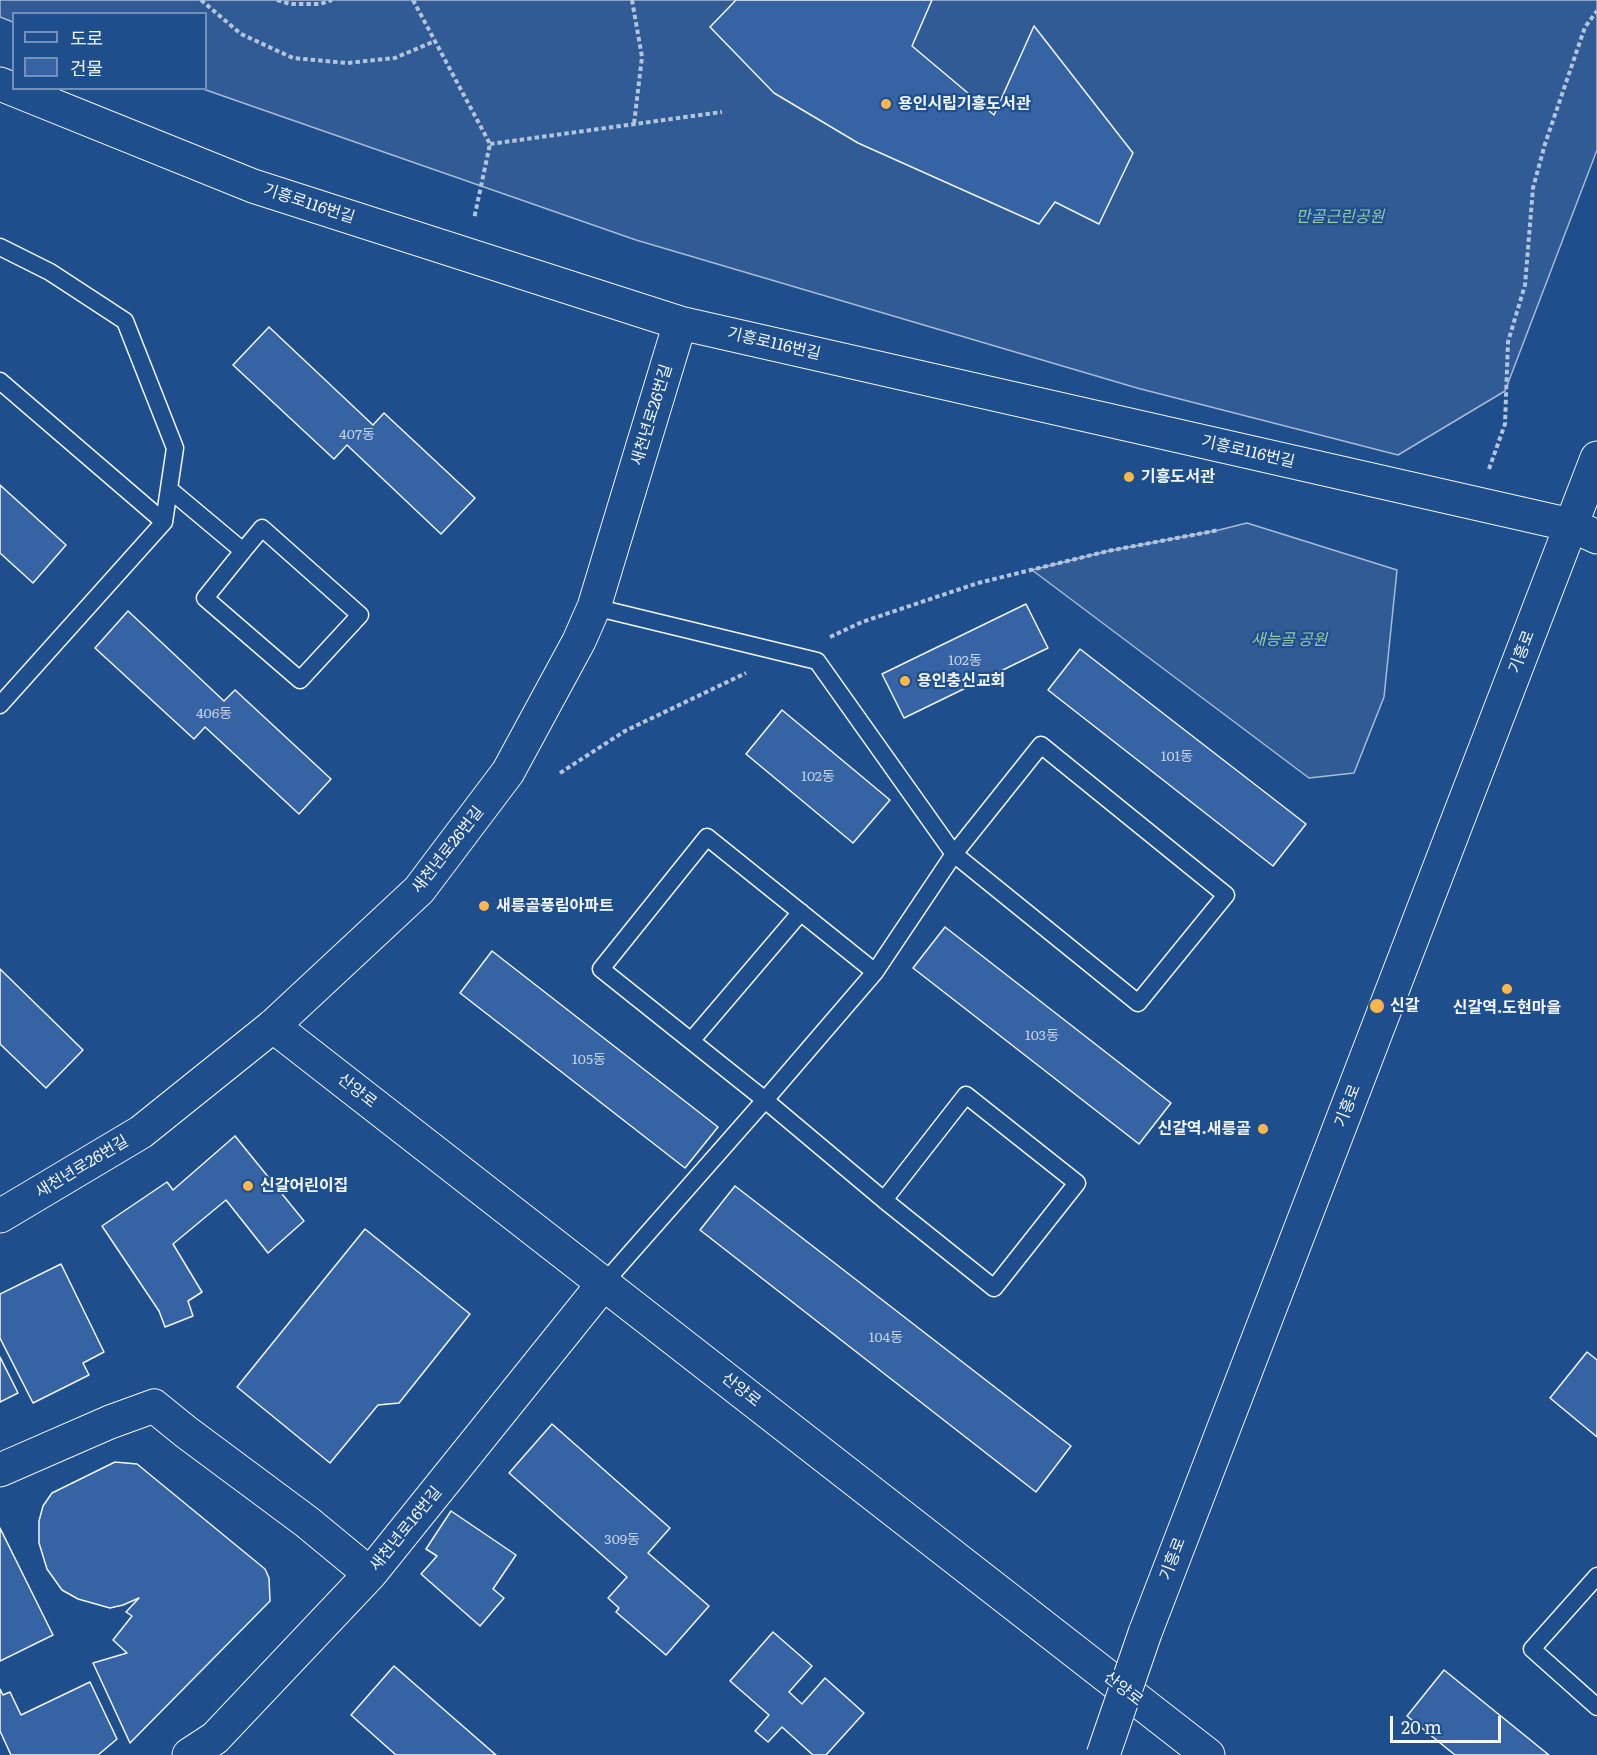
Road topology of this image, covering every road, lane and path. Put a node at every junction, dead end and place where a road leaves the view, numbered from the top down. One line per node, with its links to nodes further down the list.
1 (201, 0): 7 (path)
2 (277, 0): 3 (path)
3 (332, 0)
4 (412, 0): 7 (path)
5 (632, 0): 10 (path)
6 (1597, 11): 18 (path)
7 (435, 41): 11 (path)
8 (15, 90): 13 (street, 기흥로116번길)
9 (722, 112): 10 (path)
10 (634, 124): 11 (path)
11 (490, 144): 13 (path)
12 (0, 247): 17 (lane)
13 (466, 255): 14 (street, 기흥로116번길)
14 (680, 323): 18 (street, 기흥로116번길); 23 (street, 새천년로26번길)
15 (0, 381): 19 (lane)
16 (1597, 458): 21 (street, 기흥로)
17 (169, 489): 19 (lane); 22 (lane)
18 (1478, 504): 21 (street, 기흥로116번길)
19 (164, 522): 25 (lane)
20 (1219, 530): 24 (path)
21 (1584, 531): 41 (street, 기흥로, bridge)
22 (243, 551): 22 (lane)
23 (594, 607): 24 (lane); 30 (street, 새천년로26번길)
24 (789, 655): 26 (path); 27 (lane)
25 (0, 705)
26 (560, 773)
27 (954, 854): 27 (lane); 29 (lane)
28 (801, 912): 29 (lane); 31 (lane); 31 (lane)
29 (875, 972): 32 (lane)
30 (273, 1026): 34 (street, 새천년로26번길); 35 (street, 산양로)
31 (692, 1041): 32 (lane)
32 (765, 1100): 33 (lane); 35 (lane)
33 (884, 1200): 33 (lane)
34 (0, 1216)
35 (604, 1283): 37 (street, 새천년로16번길); 42 (street, 산양로)
36 (0, 1470): 37 (street)
37 (370, 1574): 40 (street, 새천년로16번길)
38 (1597, 1576): 39 (lane)
39 (1597, 1707)
40 (189, 1755)
41 (1103, 1755)
42 (1208, 1755)

